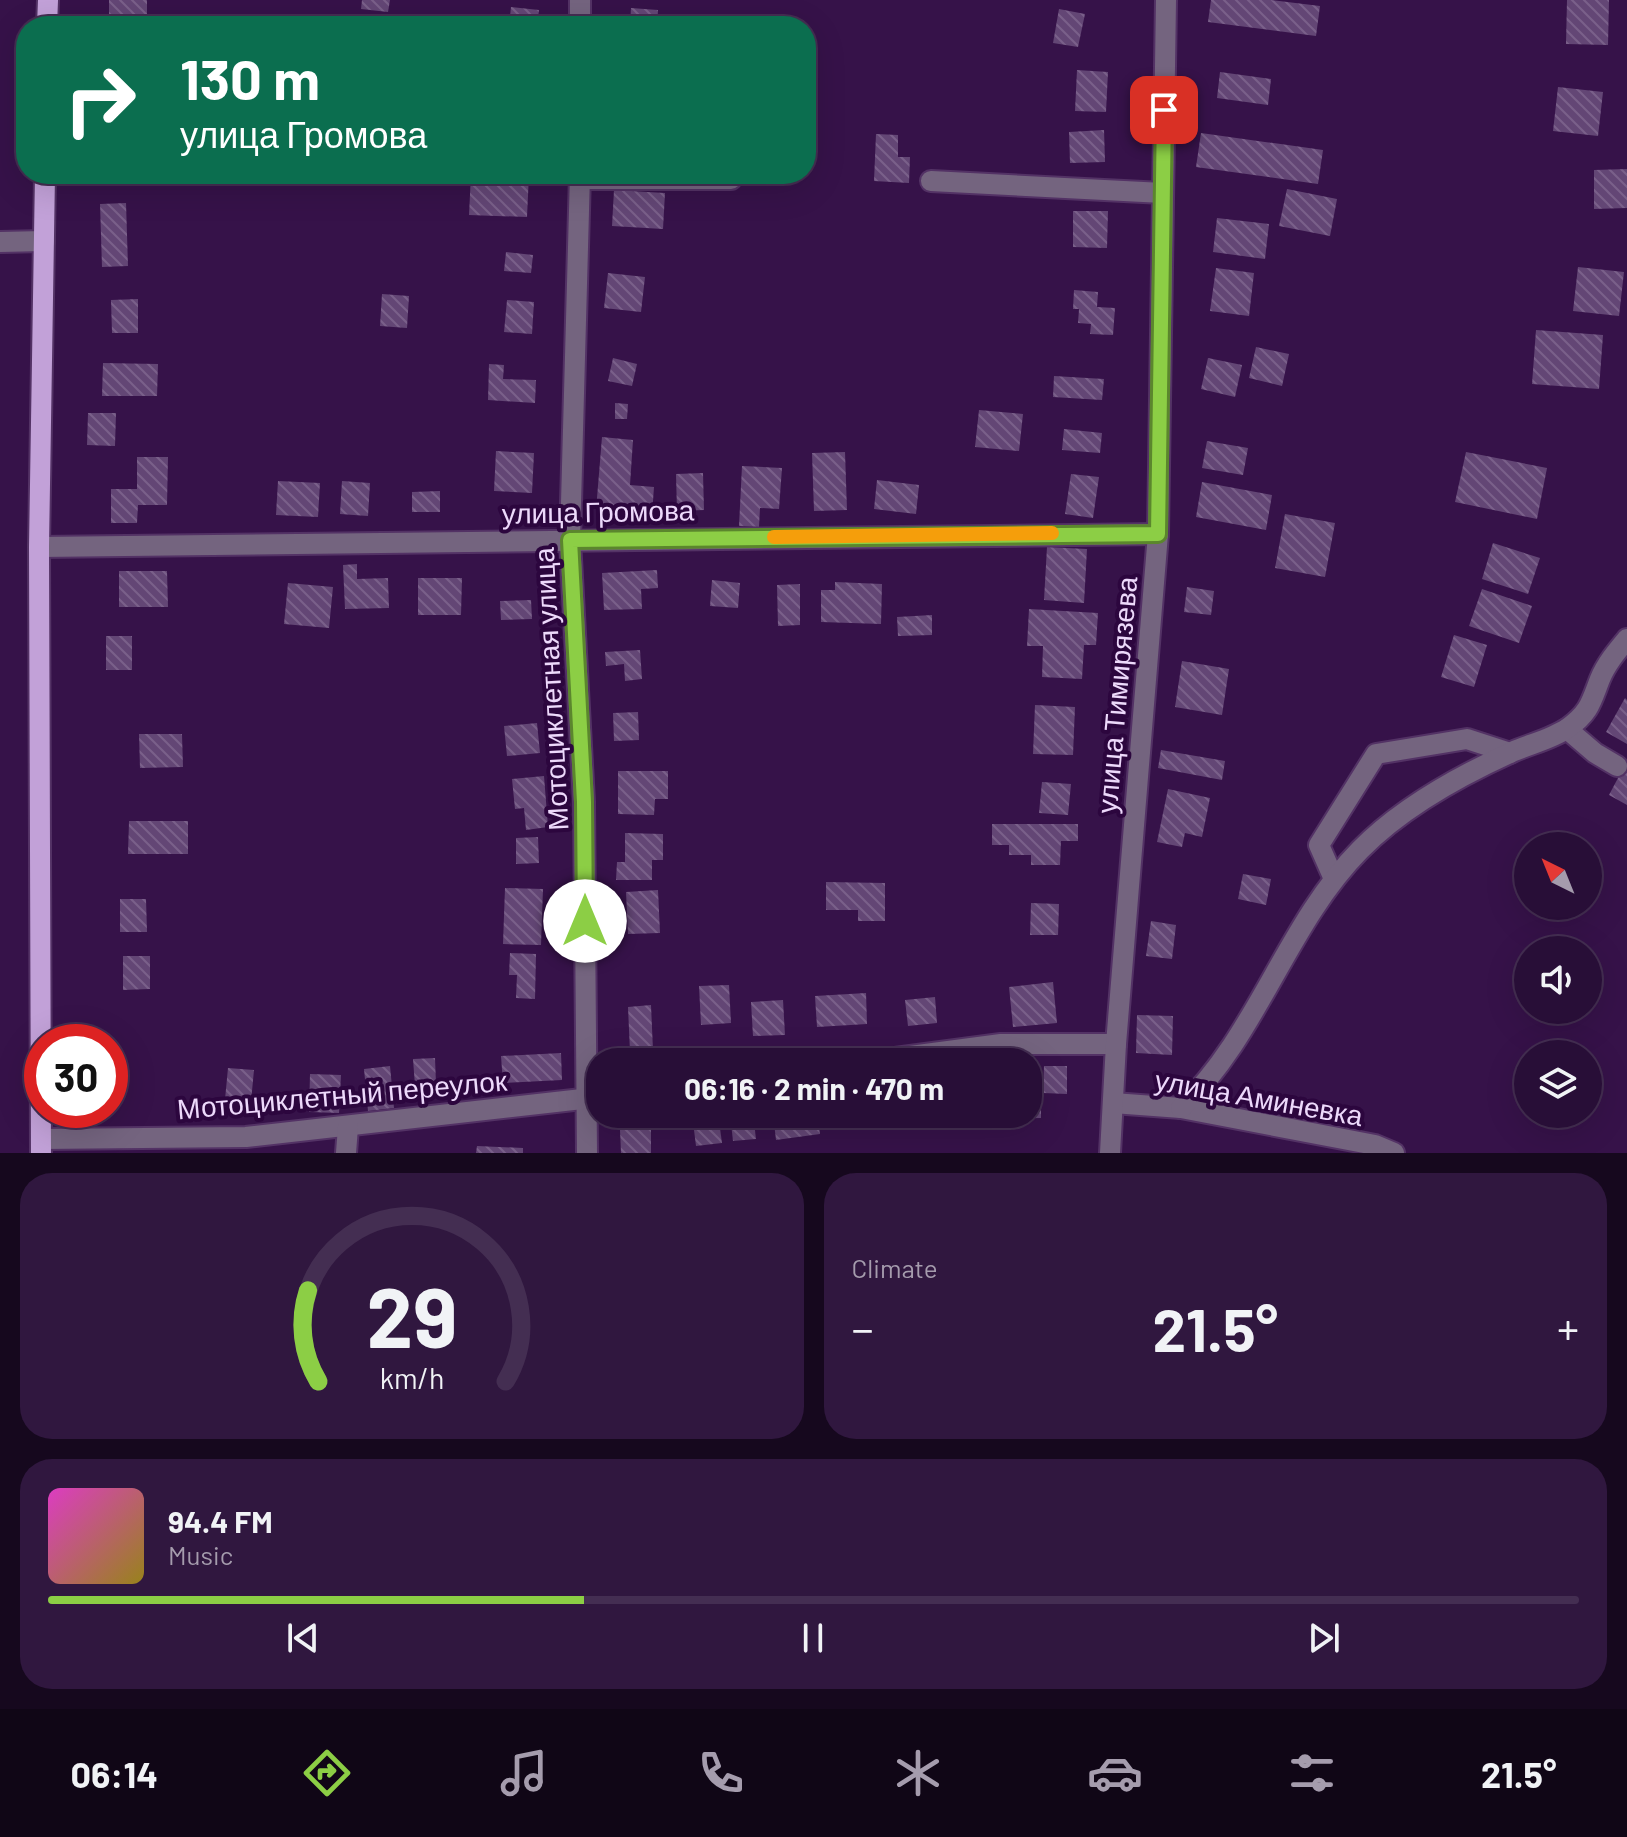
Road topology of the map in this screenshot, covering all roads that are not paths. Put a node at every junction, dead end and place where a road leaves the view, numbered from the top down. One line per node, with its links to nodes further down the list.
1 (1166, 0): 5 (street, улица Тимирязева)
2 (931, 181): 5 (street)
3 (45, 184): 6 (main road)
4 (580, 184): 9 (street, Мотоциклетная улица)
5 (1163, 193): 8 (street, улица Тимирязева)
6 (44, 241): 7 (street); 10 (main road)
7 (0, 242)
8 (1158, 534): 9 (street, улица Громова); 17 (street, улица Тимирязева)
9 (570, 540): 10 (street, улица Громова); 18 (street, Мотоциклетная улица)
10 (39, 547): 25 (main road)
11 (1627, 639): 12 (street)
12 (1619, 663): 13 (street)
13 (1567, 729): 14 (street); 15 (street)
14 (1510, 753): 16 (street); 16 (street)
15 (1617, 766)
16 (1334, 879): 22 (street)
17 (1116, 1044): 19 (street); 21 (street, улица Тимирязева)
18 (591, 1048)
19 (971, 1048)
20 (586, 1099): 23 (street, Мотоциклетный переулок)
21 (1113, 1103): 22 (street, улица Аминевка); 28 (street, улица Тимирязева)
22 (1181, 1108): 29 (street, улица Аминевка)
23 (348, 1127): 25 (street, Мотоциклетный переулок); 26 (street)
24 (590, 1128): 27 (street, Мотоциклетная улица)
25 (41, 1146)
26 (346, 1153)
27 (587, 1153)
28 (1110, 1153)
29 (1394, 1153)

